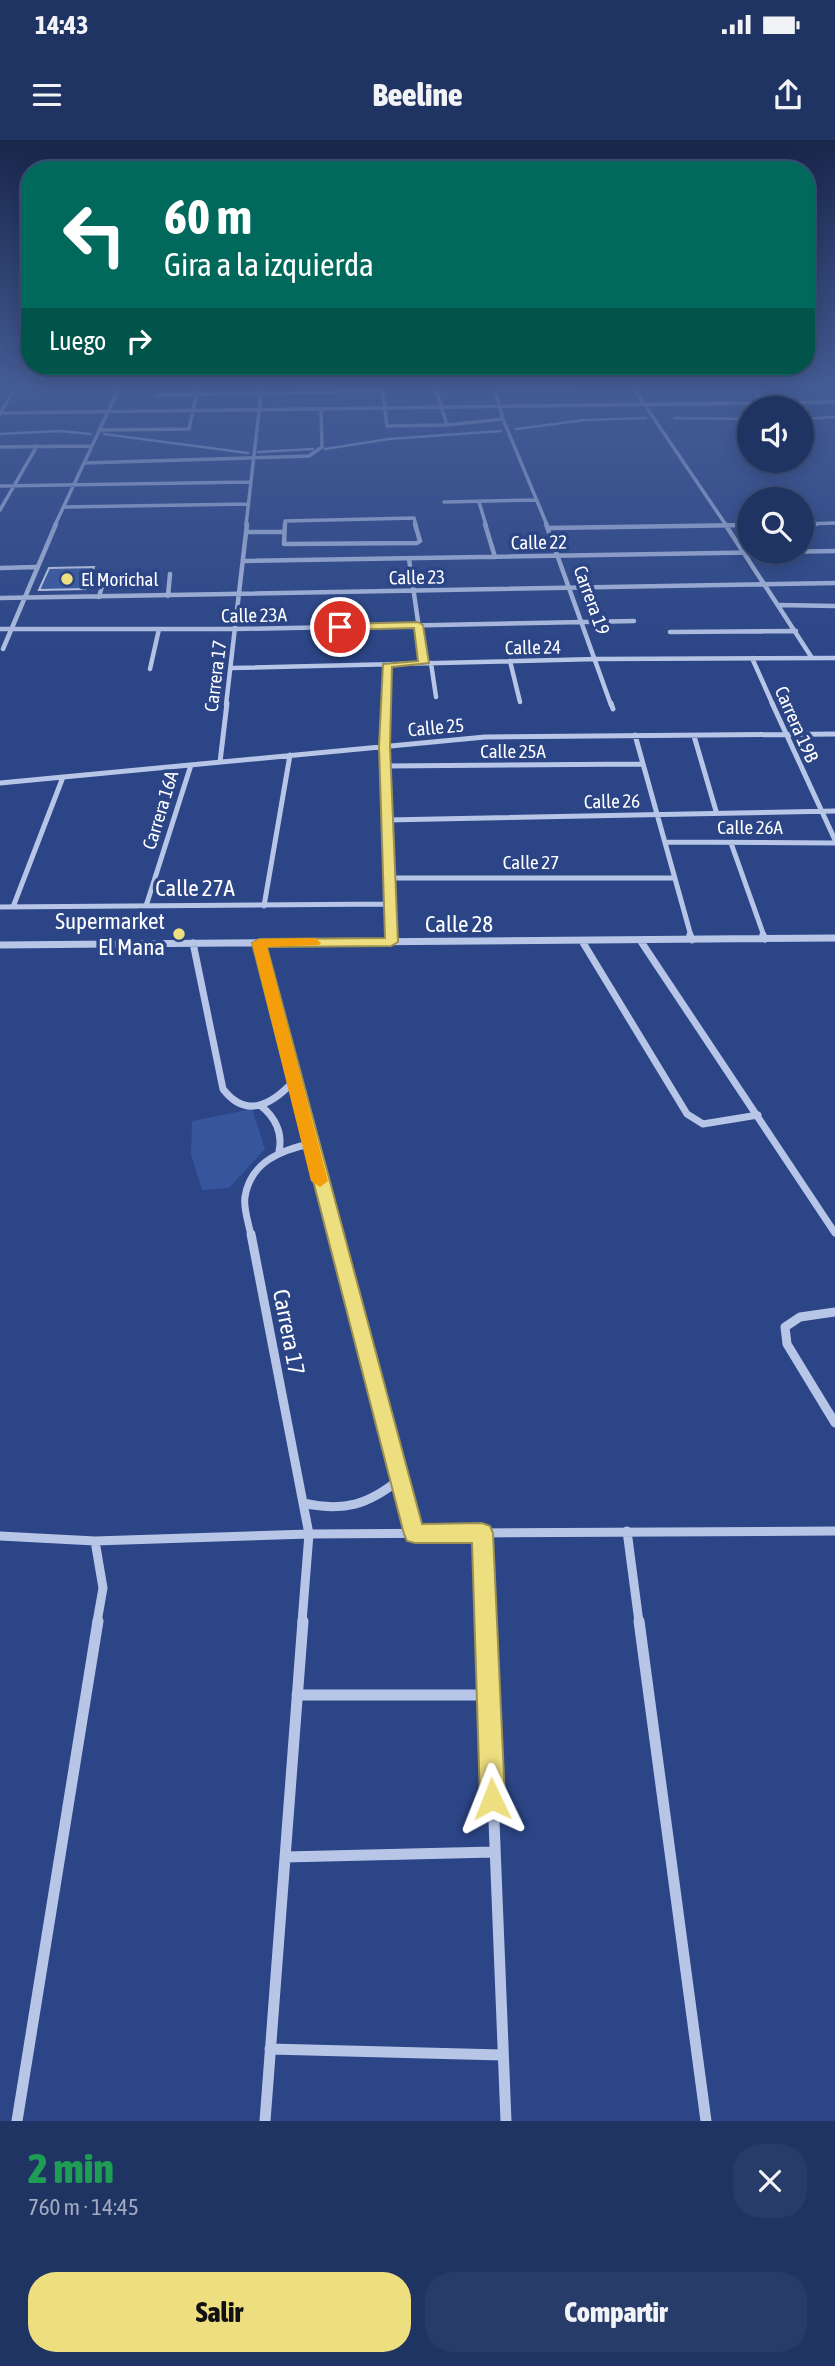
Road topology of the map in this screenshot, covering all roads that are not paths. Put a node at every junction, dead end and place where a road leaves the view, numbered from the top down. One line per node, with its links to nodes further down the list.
1 (19, 478): 7 (street)
2 (77, 478): 8 (street)
3 (250, 478): 6 (street, Carrera 17)
4 (528, 478): 10 (street, Carrera 19)
5 (695, 478): 18 (street)
6 (250, 482): 8 (street); 13 (street, Carrera 17)
7 (15, 485): 8 (street); 9 (street); 15 (street)
8 (74, 485): 14 (street)
9 (0, 486)
10 (537, 500): 12 (street); 20 (street, Carrera 19)
11 (444, 502): 12 (street)
12 (479, 502): 28 (street)
13 (248, 504): 14 (street); 21 (street, Carrera 17)
14 (64, 507): 32 (street)
15 (0, 510)
16 (835, 523): 17 (street)
17 (814, 524)
18 (726, 525): 19 (street); 20 (street); 23 (street)
19 (737, 525)
20 (548, 528): 27 (street, Carrera 19)
21 (246, 532): 22 (street); 30 (street, Carrera 17)
22 (282, 532): 22 (street)
23 (737, 541)
24 (814, 551): 25 (street, Calle 22)
25 (835, 551)
26 (737, 553): 27 (street, Calle 22)
27 (559, 555): 28 (street, Calle 22); 38 (street, Carrera 19)
28 (495, 557): 29 (street, Calle 22)
29 (409, 559): 30 (street, Calle 22); 39 (street)
30 (244, 561): 40 (street, Carrera 17)
31 (752, 564): 37 (street)
32 (36, 567): 33 (street); 44 (street)
33 (0, 568)
34 (106, 572): 42 (street)
35 (170, 574): 41 (street)
36 (835, 583): 37 (street, Calle 23)
37 (765, 584): 38 (street, Calle 23); 45 (street)
38 (571, 588): 39 (street, Calle 23); 48 (street, Carrera 19)
39 (414, 591): 40 (street, Calle 23); 49 (street)
40 (239, 594): 41 (street, Calle 23); 53 (street, Carrera 17)
41 (168, 596): 42 (street, Calle 23)
42 (99, 597): 44 (street, Calle 23)
43 (0, 598): 44 (street, Calle 23)
44 (24, 598): 51 (street)
45 (780, 605): 46 (street); 54 (street)
46 (835, 606)
47 (634, 621): 48 (street, Calle 23A)
48 (583, 622): 49 (street, Calle 23A); 60 (street, Carrera 19)
49 (418, 625): 53 (street, Calle 23A); 62 (street)
50 (0, 629): 51 (street, Calle 23A)
51 (11, 629): 52 (street, Calle 23A); 56 (street)
52 (159, 629): 53 (street, Calle 23A); 66 (street)
53 (236, 629): 65 (street, Carrera 17)
54 (796, 631): 55 (street); 58 (street)
55 (670, 632)
56 (3, 649)
57 (752, 658): 58 (street, Calle 24); 60 (street, Calle 24); 72 (street, Carrera 19B)
58 (812, 658): 59 (street, Calle 24)
59 (835, 658)
60 (597, 659): 61 (street, Calle 24); 69 (street, Carrera 19)
61 (510, 661): 63 (street, Calle 24); 68 (street)
62 (424, 663): 63 (street, Calle 24); 64 (street, Calle 24)
63 (431, 663): 67 (street)
64 (387, 664): 65 (street, Calle 24); 74 (street)
65 (232, 668): 76 (street, Carrera 17)
66 (150, 669)
67 (436, 697)
68 (520, 702)
69 (613, 709)
70 (835, 734): 72 (street, Calle 25)
71 (635, 735): 73 (street, Calle 25); 74 (street, Calle 25); 77 (street)
72 (787, 735): 73 (street, Calle 25); 83 (street, Carrera 19B)
73 (694, 736): 82 (street)
74 (384, 746): 75 (street, Calle 25); 79 (street)
75 (290, 755): 76 (street, Calle 25); 94 (street)
76 (220, 762): 78 (street, Calle 25)
77 (642, 764): 79 (street, Calle 25A); 85 (street)
78 (191, 765): 80 (street, Calle 25); 93 (street, Carrera 16A)
79 (385, 766): 86 (street)
80 (63, 777): 81 (street, Calle 25); 96 (street)
81 (0, 783)
82 (716, 811): 83 (street, Calle 26); 85 (street, Calle 26)
83 (821, 811): 84 (street, Calle 26); 87 (street, Carrera 19B)
84 (835, 811)
85 (656, 816): 86 (street, Calle 26); 88 (street)
86 (387, 820): 90 (street)
87 (835, 841): 89 (street, Calle 26A)
88 (666, 842): 89 (street, Calle 26A); 91 (street)
89 (731, 843): 98 (street)
90 (388, 878): 91 (street, Calle 27); 92 (street)
91 (674, 878): 100 (street)
92 (389, 904): 94 (street, Calle 27A); 102 (street)
93 (146, 906): 94 (street, Calle 27A); 96 (street, Calle 27A)
94 (264, 906)
95 (0, 907): 96 (street, Calle 27A)
96 (13, 907)
97 (835, 938): 98 (street, Calle 28)
98 (765, 939): 100 (street, Calle 28)
99 (640, 940): 100 (street, Calle 28); 101 (street, Calle 28); 108 (street)
100 (692, 940)
101 (582, 941): 102 (street, Calle 28); 108 (street)
102 (391, 942): 104 (street, Calle 28)
103 (193, 943): 104 (street, Calle 28); 105 (street, Calle 28); 107 (street)
104 (259, 943): 106 (street)
105 (0, 945)
106 (293, 1082): 107 (street); 109 (street)
107 (261, 1106): 110 (street)
108 (758, 1115): 111 (street)
109 (310, 1144): 110 (street); 114 (street)
110 (279, 1151): 115 (street, Carrera 17)
111 (835, 1233)
112 (835, 1312): 113 (street)
113 (835, 1423)
114 (400, 1479): 115 (street); 120 (street)
115 (303, 1503): 119 (street, Carrera 17)
116 (627, 1531): 117 (street); 118 (street); 132 (street)
117 (835, 1531)
118 (482, 1533): 120 (street); 124 (street)
119 (309, 1534): 120 (street); 122 (street); 123 (street, Carrera 17)
120 (415, 1534)
121 (0, 1536): 122 (street)
122 (95, 1541): 129 (street)
123 (297, 1695): 124 (street); 126 (street, Carrera 17)
124 (489, 1695): 125 (street)
125 (494, 1852): 126 (street); 128 (street)
126 (285, 1857): 127 (street, Carrera 17)
127 (270, 2049): 128 (street); 130 (street, Carrera 17)
128 (502, 2054): 131 (street)
129 (17, 2121)
130 (265, 2121)
131 (506, 2121)
132 (706, 2121)

